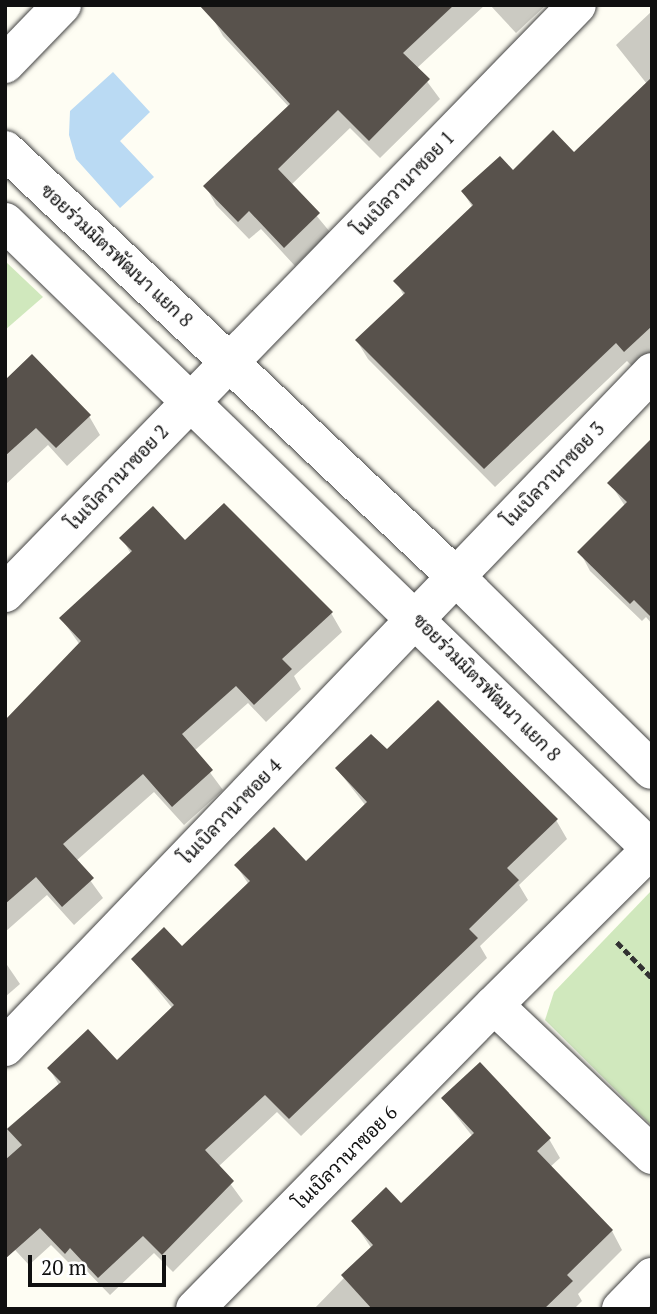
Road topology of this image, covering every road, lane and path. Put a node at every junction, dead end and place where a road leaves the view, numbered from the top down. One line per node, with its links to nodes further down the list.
1 (62, 5): 3 (street)
2 (577, 5): 6 (street, โนเบิลวานาซอย 1)
3 (5, 64)
4 (5, 150): 6 (street, ซอยร่วมมิตรพัฒนา แยก 8)
5 (5, 222): 8 (street, ซอยร่วมมิตรพัฒนา แยก 8)
6 (229, 361): 8 (street, โนเบิลวานาซอย 2); 9 (street, ซอยร่วมมิตรพัฒนา แยก 8)
7 (652, 372): 9 (street, โนเบิลวานาซอย 3)
8 (191, 400): 10 (street, โนเบิลวานาซอย 2); 11 (street, ซอยร่วมมิตรพัฒนา แยก 8)
9 (455, 576): 11 (street, โนเบิลวานาซอย 4); 12 (street, ซอยร่วมมิตรพัฒนา แยก 8)
10 (5, 593)
11 (416, 616): 13 (street, ซอยร่วมมิตรพัฒนา แยก 8); 15 (street, โนเบิลวานาซอย 4)
12 (652, 769)
13 (651, 848): 14 (street, ซอยร่วมมิตรพัฒนา แยก 8)
14 (494, 1005): 16 (street); 18 (street, โนเบิลวานาซอย 6)
15 (5, 1046)
16 (652, 1155)
17 (652, 1277): 19 (street)
18 (195, 1309)
19 (621, 1309)

